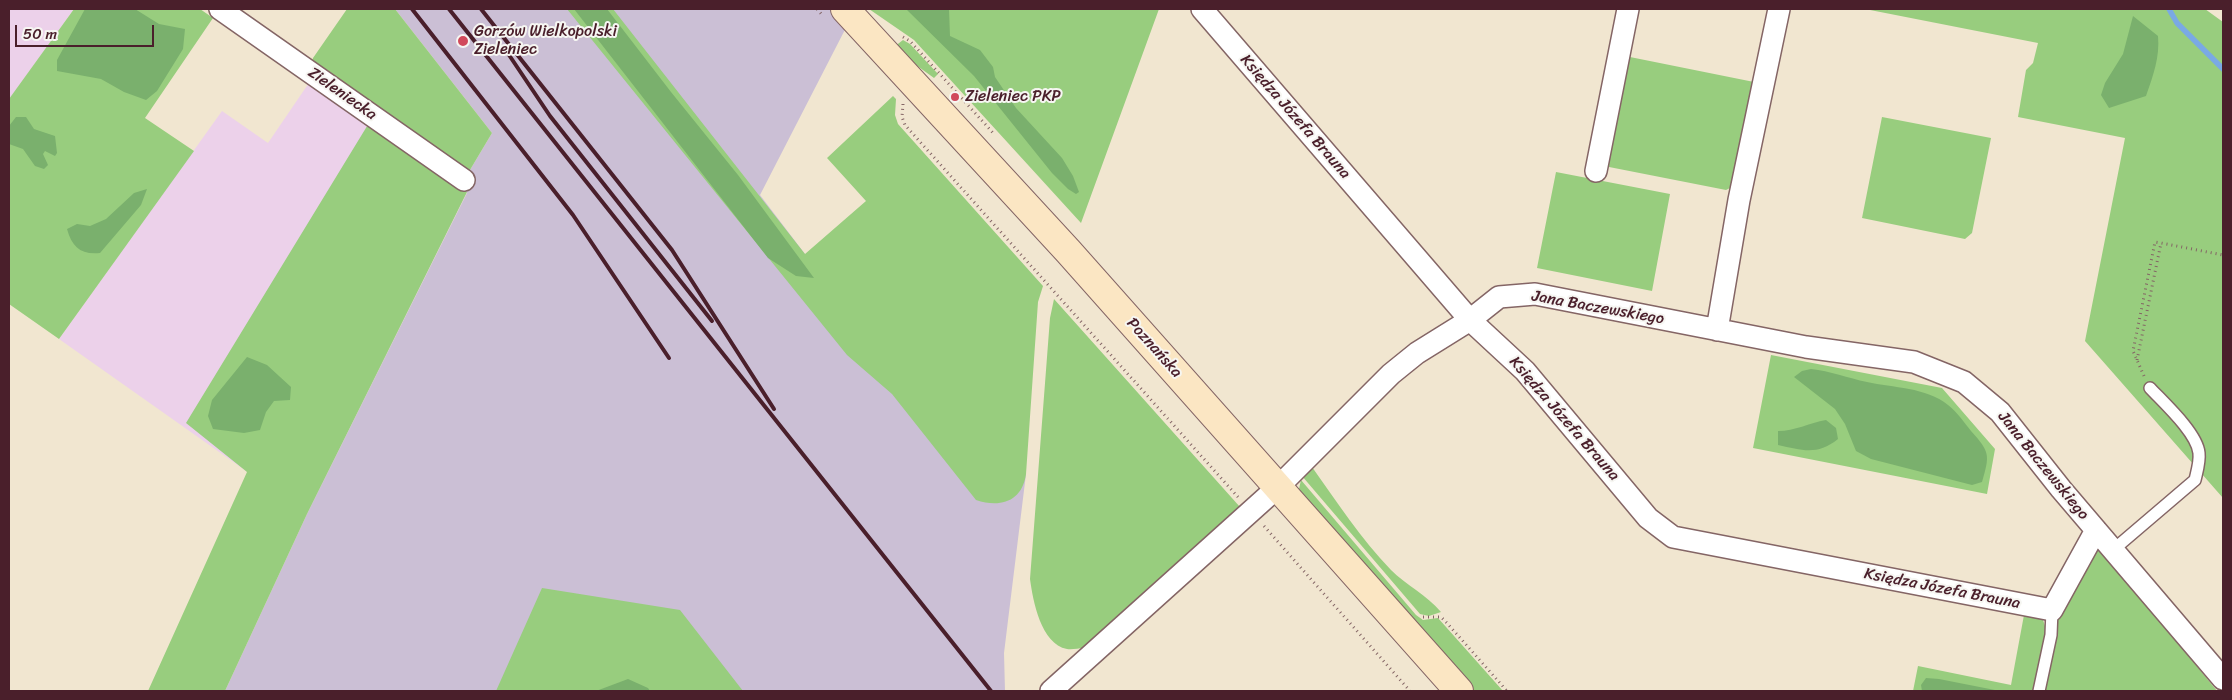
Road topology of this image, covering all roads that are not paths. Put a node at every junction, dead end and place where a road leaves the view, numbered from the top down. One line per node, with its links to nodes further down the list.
1 (220, 9): 7 (street, Zieleniecka)
2 (845, 9): 11 (main road, Poznańska)
3 (1202, 9): 8 (street, Księdza Józefa Brauna)
4 (1628, 9): 6 (street)
5 (1779, 9): 9 (street)
6 (1596, 170)
7 (464, 180)
8 (1470, 320): 9 (street, Jana Baczewskiego); 11 (street, Jana Baczewskiego); 14 (street, Księdza Józefa Brauna)
9 (1717, 330): 12 (street, Jana Baczewskiego)
10 (2150, 388): 13 (lane)
11 (1279, 486): 16 (street, Jana Baczewskiego); 17 (main road, Poznańska)
12 (2096, 530): 13 (street, Jana Baczewskiego); 14 (street)
13 (2113, 550): 15 (street, Jana Baczewskiego)
14 (2052, 610): 18 (lane)
15 (2223, 679)
16 (1051, 691)
17 (1459, 691)
18 (2039, 691)

